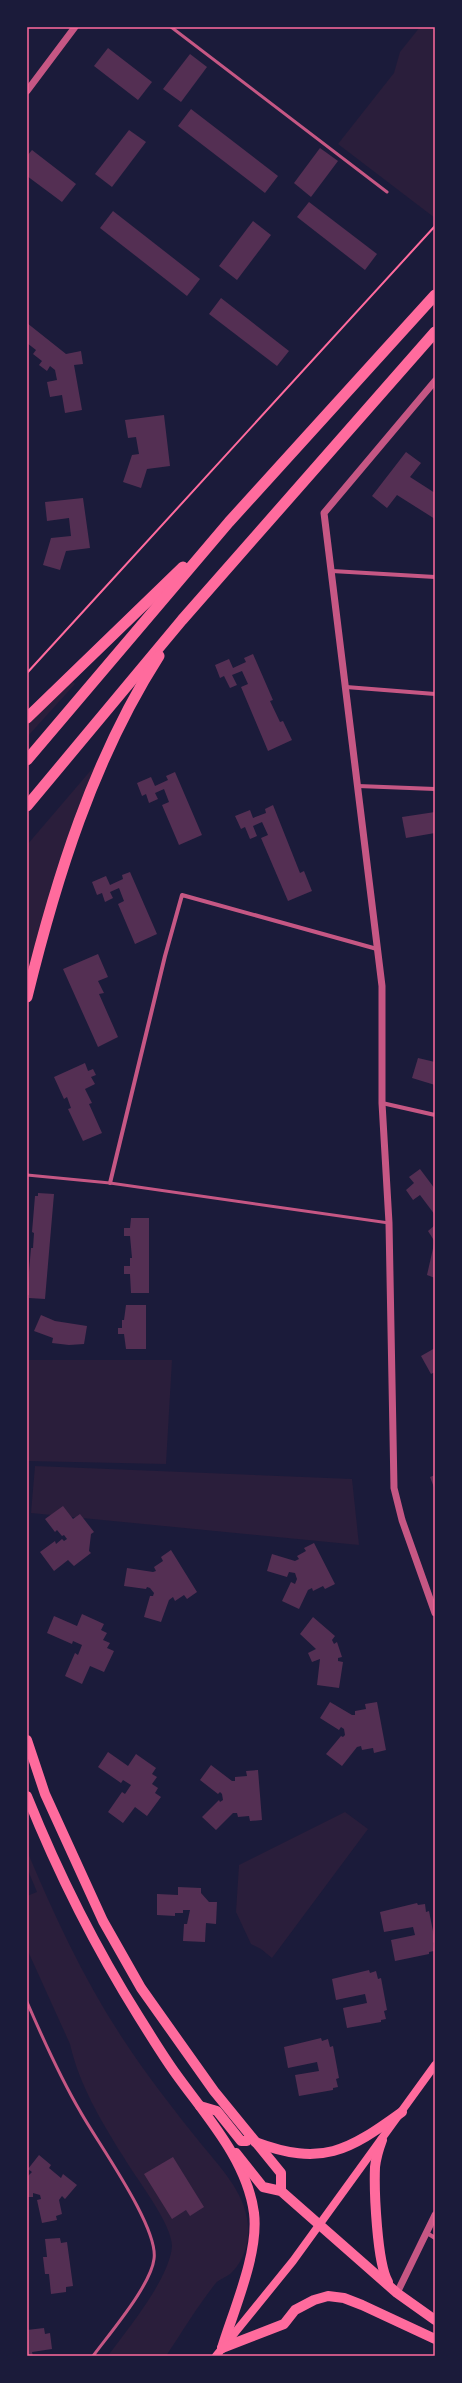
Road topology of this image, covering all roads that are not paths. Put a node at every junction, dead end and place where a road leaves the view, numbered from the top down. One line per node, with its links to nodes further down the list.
1 (75, 27): 3 (street)
2 (171, 27): 4 (lane)
3 (27, 91)
4 (387, 192)
5 (435, 295): 8 (highway)
6 (435, 332): 11 (highway)
7 (435, 381): 9 (street)
8 (229, 522): 14 (highway); 15 (highway)
9 (332, 571): 10 (street); 12 (street)
10 (435, 577)
11 (182, 620): 18 (highway); 20 (highway)
12 (346, 687): 13 (street); 16 (street)
13 (435, 694)
14 (27, 718)
15 (27, 760)
16 (358, 786): 17 (street); 19 (street)
17 (435, 789)
18 (27, 806)
19 (378, 949): 21 (street); 24 (street)
20 (27, 997)
21 (382, 1103): 22 (street); 25 (street)
22 (435, 1115)
23 (27, 1175): 24 (lane)
24 (110, 1184): 25 (lane)
25 (389, 1223): 26 (street)
26 (435, 1613)
27 (27, 1740): 33 (main road)
28 (27, 1796): 31 (main road)
29 (27, 2002): 45 (lane)
30 (435, 2065): 32 (main road)
31 (200, 2106): 33 (main road); 35 (main road)
32 (402, 2112): 33 (main road); 34 (main road)
33 (252, 2138): 36 (main road)
34 (382, 2140): 38 (main road); 41 (main road)
35 (226, 2141): 36 (main road); 44 (main road)
36 (281, 2191): 38 (main road)
37 (435, 2215): 39 (street)
38 (319, 2225): 41 (main road); 44 (main road)
39 (427, 2233): 40 (street); 41 (street)
40 (435, 2238)
41 (395, 2291): 42 (main road)
42 (435, 2320)
43 (435, 2339): 44 (main road)
44 (219, 2352)
45 (93, 2356)

